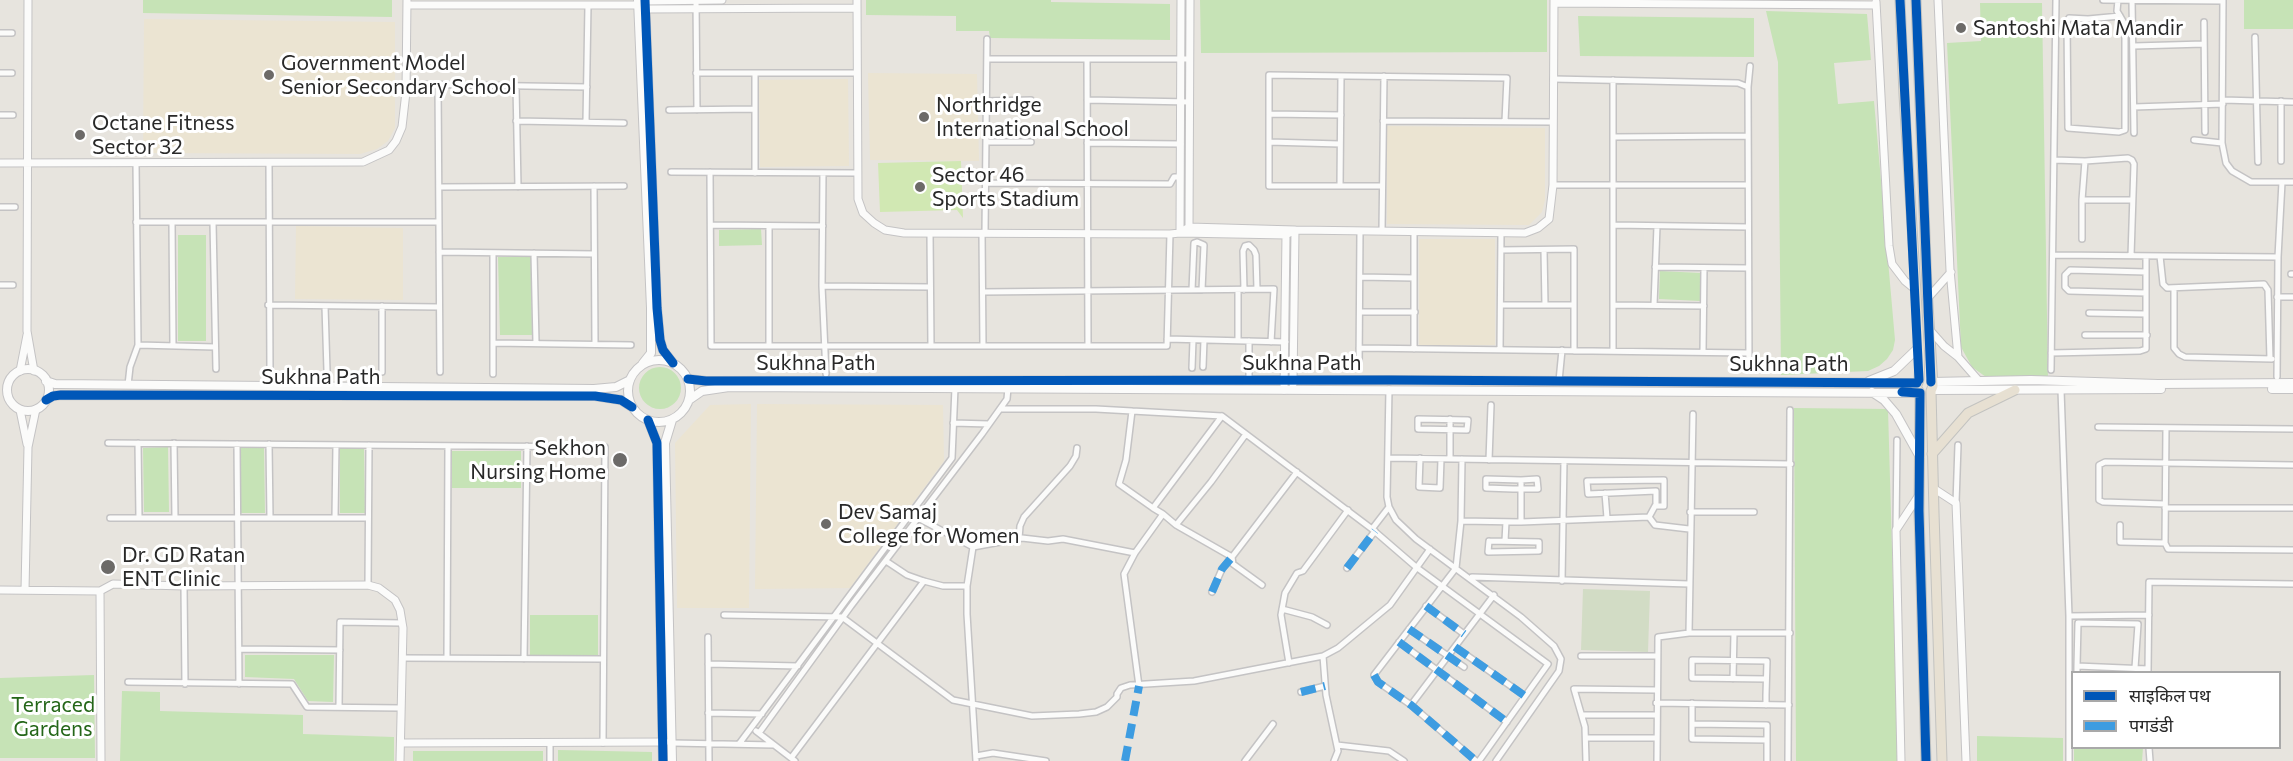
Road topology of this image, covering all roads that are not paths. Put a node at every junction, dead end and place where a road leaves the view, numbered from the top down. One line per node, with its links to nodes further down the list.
1 (28, 0): 95 (street)
2 (696, 0): 3 (street); 20 (street); 23 (street)
3 (722, 0)
4 (753, 0): 24 (street)
5 (1180, 0): 35 (street)
6 (1190, 0): 36 (street)
7 (1900, 0): 172 (highway)
8 (1916, 0): 178 (highway)
9 (1938, 0): 158 (street)
10 (2056, 0): 89 (street)
11 (2103, 0): 12 (street)
12 (2118, 0): 13 (street); 25 (street)
13 (2132, 0): 14 (street); 32 (street)
14 (2223, 0): 59 (street)
15 (1554, 2): 16 (street); 45 (street)
16 (1618, 2): 17 (street)
17 (1724, 2): 18 (street)
18 (1876, 2): 172 (street)
19 (407, 3): 22 (street); 47 (street)
20 (642, 3): 22 (street); 23 (street); 229 (main road); 230 (main road)
21 (857, 4): 24 (street); 42 (street)
22 (588, 5): 50 (street)
23 (696, 9): 24 (street); 40 (street)
24 (753, 9)
25 (2120, 16): 25 (street)
26 (2204, 22): 31 (street)
27 (0, 33): 28 (street)
28 (12, 33)
29 (2255, 37): 54 (street)
30 (987, 39): 33 (street)
31 (2204, 44): 32 (street); 61 (street)
32 (2134, 46): 62 (street)
33 (987, 59): 34 (street); 55 (street)
34 (1087, 59): 35 (street); 53 (street)
35 (1180, 59): 36 (street); 57 (street)
36 (1190, 59): 58 (street)
37 (1750, 66): 51 (street)
38 (0, 73): 39 (street)
39 (12, 73)
40 (696, 73): 41 (street); 65 (street)
41 (755, 73): 42 (street); 63 (street)
42 (857, 73): 101 (street)
43 (1341, 76): 44 (street); 66 (street); 69 (street)
44 (1384, 76): 71 (street); 73 (street)
45 (1553, 79): 46 (street); 74 (street)
46 (1613, 80): 51 (street); 78 (street)
47 (406, 84): 48 (street); 92 (street)
48 (438, 84): 49 (street); 115 (street)
49 (516, 86): 50 (street); 70 (street)
50 (586, 87): 72 (street)
51 (1748, 87): 79 (street)
52 (1031, 100): 55 (street)
53 (1087, 100): 57 (street); 84 (street)
54 (2257, 100): 56 (street); 59 (street); 93 (street)
55 (987, 101): 81 (street)
56 (2281, 101): 60 (street); 90 (street)
57 (1180, 102): 58 (street); 86 (street)
58 (1190, 102): 87 (street)
59 (2223, 102): 61 (street); 85 (street)
60 (2293, 102)
61 (2205, 105): 62 (street); 76 (street)
62 (2134, 107): 77 (street)
63 (755, 109): 65 (street); 99 (street)
64 (669, 110): 65 (street)
65 (697, 110)
66 (1269, 114): 69 (street); 83 (street)
67 (0, 115): 68 (street)
68 (13, 115)
69 (1341, 115): 88 (street)
70 (516, 121): 72 (street); 114 (street)
71 (1383, 121): 73 (street); 113 (street)
72 (586, 122): 75 (street)
73 (1505, 122): 74 (street)
74 (1553, 122): 107 (street)
75 (624, 123)
76 (2205, 132)
77 (2134, 133)
78 (1613, 136): 79 (street); 108 (street)
79 (1747, 136): 109 (street)
80 (2194, 140): 85 (street)
81 (986, 142): 82 (street); 105 (street)
82 (1030, 142)
83 (1269, 142): 88 (street); 112 (street)
84 (1087, 143): 86 (street); 103 (street)
85 (2223, 143): 104 (street)
86 (1179, 144): 87 (street); 102 (street)
87 (1190, 144): 130 (street)
88 (1340, 144): 112 (street)
89 (2054, 160): 91 (street); 150 (street)
90 (2281, 160)
91 (2085, 161): 116 (street); 117 (street)
92 (269, 162): 96 (street); 123 (street)
93 (2258, 162)
94 (0, 163): 95 (street)
95 (27, 163): 96 (street); 194 (street)
96 (136, 163): 120 (street)
97 (671, 172): 98 (street)
98 (710, 172): 99 (street); 125 (street)
99 (755, 173): 100 (street)
100 (823, 173): 101 (street); 128 (street)
101 (858, 173): 136 (street)
102 (1180, 177): 103 (street); 139 (street)
103 (1087, 182): 105 (street); 138 (street)
104 (2282, 182): 106 (street); 154 (street)
105 (986, 183): 137 (street)
106 (2293, 183)
107 (1553, 185): 108 (street); 140 (street)
108 (1614, 185): 109 (street); 126 (street)
109 (1748, 185): 131 (street)
110 (594, 186): 111 (street); 114 (street); 149 (street)
111 (624, 186)
112 (1340, 186): 113 (street)
113 (1382, 186): 134 (street)
114 (518, 187): 115 (street)
115 (440, 188): 124 (street)
116 (2082, 200): 117 (street); 143 (street)
117 (2132, 200): 151 (street)
118 (0, 207): 119 (street)
119 (15, 207)
120 (136, 222): 121 (street); 208 (street)
121 (172, 222): 122 (street); 211 (street)
122 (213, 222): 123 (street); 217 (street)
123 (269, 222): 124 (street); 179 (street)
124 (439, 222): 146 (street)
125 (711, 225): 127 (street); 212 (street)
126 (1613, 225): 129 (street); 183 (street)
127 (769, 226): 128 (street); 212 (street)
128 (823, 226): 164 (street)
129 (1657, 226): 131 (street); 155 (street)
130 (1189, 227): 132 (street); 139 (street)
131 (1748, 227): 157 (street)
132 (1295, 231): 133 (street); 142 (street); 204 (street)
133 (1360, 231): 134 (street); 160 (street)
134 (1382, 231): 135 (street)
135 (1414, 232): 140 (street); 161 (street)
136 (930, 233): 137 (street); 165 (street)
137 (984, 233): 138 (street); 174 (street)
138 (1087, 233): 141 (street); 173 (street)
139 (1180, 233): 141 (street); 142 (street)
140 (1501, 233): 144 (street)
141 (1170, 234): 167 (street)
142 (1286, 235): 203 (street)
143 (2082, 239)
144 (1501, 250): 145 (street); 180 (street)
145 (1544, 250): 181 (street); 182 (street)
146 (440, 252): 147 (street); 188 (street)
147 (493, 253): 148 (street); 205 (street)
148 (534, 253): 149 (street); 206 (street)
149 (594, 254): 207 (street)
150 (2053, 255): 151 (street); 226 (street)
151 (2131, 256): 152 (street)
152 (2146, 256): 153 (street); 159 (street)
153 (2160, 256): 154 (street); 166 (street)
154 (2278, 257): 176 (street)
155 (1655, 267): 156 (street); 184 (street)
156 (1704, 267): 157 (street); 187 (street)
157 (1748, 268): 225 (street)
158 (1951, 272): 178 (street); 227 (street)
159 (2146, 272): 175 (street); 175 (street)
160 (1360, 277): 161 (street); 189 (street)
161 (1414, 278): 190 (street)
162 (0, 285): 163 (street)
163 (13, 285)
164 (822, 286): 165 (street); 213 (street)
165 (930, 287): 214 (street)
166 (2174, 288): 228 (street); 228 (street)
167 (1168, 290): 168 (street); 173 (street); 197 (street)
168 (1192, 290): 169 (street); 169 (street)
169 (1202, 290): 170 (street)
170 (1241, 290): 171 (street); 171 (street); 200 (street)
171 (1257, 290): 202 (street)
172 (1916, 290): 216 (highway)
173 (1088, 291): 174 (street); 215 (street)
174 (983, 292): 210 (street)
175 (2146, 293): 192 (street)
176 (2277, 297): 177 (street); 228 (street)
177 (2293, 297)
178 (1927, 298): 193 (highway)
179 (268, 305): 185 (street); 240 (street)
180 (1500, 305): 181 (street); 220 (street)
181 (1545, 305): 182 (street)
182 (1574, 305): 222 (street)
183 (1613, 305): 184 (street); 223 (street)
184 (1654, 305): 187 (street)
185 (325, 306): 186 (street); 239 (street)
186 (382, 306): 188 (street); 241 (street)
187 (1704, 306): 224 (street)
188 (439, 307): 242 (street)
189 (1360, 312): 190 (street); 218 (street)
190 (1415, 312): 219 (street)
191 (2089, 313): 192 (street)
192 (2146, 314): 196 (street)
193 (1929, 329): 227 (street); 261 (highway)
194 (27, 331): 236 (street); 238 (street)
195 (2085, 335): 196 (street)
196 (2146, 335): 226 (street)
197 (1167, 339): 198 (street); 215 (street)
198 (1193, 340): 199 (street); 232 (street)
199 (1204, 340): 200 (street); 231 (street)
200 (1238, 340): 201 (street)
201 (1249, 341): 202 (street); 245 (street)
202 (1271, 342): 203 (street)
203 (1284, 342): 204 (street); 258 (street)
204 (1293, 342): 258 (street)
205 (492, 343): 206 (street); 243 (street)
206 (536, 343): 207 (street)
207 (595, 343): 209 (street)
208 (138, 345): 211 (street); 256 (street)
209 (631, 345)
210 (983, 345): 214 (street); 215 (street)
211 (173, 346): 217 (street)
212 (769, 346): 213 (street)
213 (825, 346): 214 (street); 244 (street)
214 (931, 346)
215 (1088, 346)
216 (1919, 346): 254 (main road); 257 (highway)
217 (215, 347): 233 (street)
218 (1359, 348): 219 (street); 234 (street)
219 (1414, 349): 220 (street)
220 (1500, 350): 221 (street)
221 (1562, 350): 222 (street); 251 (street)
222 (1574, 351): 223 (street)
223 (1613, 351): 224 (street)
224 (1703, 352): 225 (street)
225 (1748, 353): 235 (street)
226 (2051, 353): 237 (street)
227 (1958, 357): 252 (street)
228 (2274, 359): 246 (street)
229 (644, 363): 230 (main road); 248 (main road)
230 (673, 363): 247 (main road)
231 (1203, 367)
232 (1192, 368)
233 (216, 369)
234 (1359, 369)
235 (1749, 369)
236 (34, 370): 238 (main road); 250 (main road)
237 (2051, 370)
238 (20, 371): 253 (main road)
239 (327, 371)
240 (270, 372)
241 (382, 372)
242 (440, 372)
243 (493, 374)
244 (826, 374)
245 (1249, 376)
246 (2277, 377)
247 (688, 379): 258 (main road, Sukhna Path); 269 (main road)
248 (630, 380): 256 (main road, Sukhna Path); 271 (main road)
249 (1389, 380): 251 (main road, Sukhna Path); 258 (main road, Sukhna Path); 263 (street)
250 (46, 381): 256 (main road, Sukhna Path); 268 (main road)
251 (1559, 381): 254 (main road, Sukhna Path)
252 (1978, 381): 255 (main road); 261 (main road)
253 (4, 383): 267 (main road)
254 (1863, 383): 257 (main road, Sukhna Path)
255 (2293, 383)
256 (128, 385)
257 (1919, 385): 261 (highway); 261 (highway); 266 (main road, Sukhna Path); 303 (highway)
258 (1288, 386): 260 (main road, Sukhna Path); 263 (main road, Sukhna Path)
259 (955, 388): 260 (main road, Sukhna Path); 269 (main road, Sukhna Path); 282 (street)
260 (1008, 388): 272 (street)
261 (1931, 388): 264 (main road); 302 (highway)
262 (2293, 389): 265 (main road)
263 (1389, 390): 266 (main road, Sukhna Path); 304 (street)
264 (2015, 390): 265 (main road); 302 (highway)
265 (2061, 390): 384 (street)
266 (1871, 392): 303 (main road)
267 (4, 397): 273 (main road)
268 (46, 400): 271 (main road, Sukhna Path); 274 (main road)
269 (689, 400): 281 (main road)
270 (1491, 405): 309 (street)
271 (632, 407): 280 (main road)
272 (1000, 409): 276 (street); 283 (street)
273 (20, 410): 274 (main road); 300 (street)
274 (36, 410): 300 (street)
275 (1790, 410): 313 (street)
276 (1132, 411): 278 (street); 325 (street)
277 (1693, 414): 311 (street)
278 (1222, 416): 288 (street); 325 (street)
279 (1450, 419): 287 (street); 287 (street); 287 (street)
280 (648, 420): 281 (main road); 448 (main road)
281 (672, 420): 448 (main road)
282 (953, 423): 283 (street); 383 (street)
283 (989, 424): 339 (street)
284 (2098, 427): 285 (street)
285 (2166, 428): 286 (street); 312 (street)
286 (2293, 429)
287 (1450, 430): 307 (street)
288 (1246, 434): 315 (street); 345 (street)
289 (1896, 440): 349 (street)
290 (108, 443): 291 (street)
291 (138, 443): 292 (street); 333 (street)
292 (174, 443): 293 (street); 334 (street)
293 (237, 444): 294 (street); 335 (street)
294 (270, 444): 295 (street); 336 (street)
295 (336, 445): 296 (street); 337 (street)
296 (369, 445): 298 (street); 338 (street)
297 (1958, 445): 321 (street)
298 (448, 446): 299 (street); 404 (street)
299 (526, 446): 405 (street); 406 (street)
300 (28, 447): 374 (street)
301 (1077, 448): 350 (street)
302 (1932, 454): 317 (highway)
303 (1920, 457): 320 (highway)
304 (1388, 458): 305 (street); 324 (street)
305 (1420, 459): 306 (street); 306 (street)
306 (1441, 459): 307 (street)
307 (1450, 459): 308 (street)
308 (1462, 459): 309 (street); 342 (street)
309 (1489, 459): 310 (street)
310 (1564, 461): 311 (street); 340 (street)
311 (1691, 462): 313 (street); 328 (street)
312 (2166, 462): 314 (street); 323 (street); 323 (street)
313 (1791, 464): 391 (street)
314 (2293, 465)
315 (1297, 472): 327 (street); 357 (street)
316 (1521, 480): 318 (street); 318 (street); 318 (street)
317 (1933, 488): 321 (street); 475 (highway)
318 (1521, 489): 344 (street)
319 (1605, 492): 322 (street); 322 (street); 341 (street)
320 (1920, 495): 349 (street); 474 (highway)
321 (1956, 503): 476 (street)
322 (1655, 506): 331 (street)
323 (2165, 506): 326 (street); 352 (street)
324 (1389, 507): 348 (street); 354 (street)
325 (1153, 508): 330 (street)
326 (2293, 508)
327 (1348, 510): 348 (street); 379 (street)
328 (1690, 512): 329 (street); 347 (street)
329 (1754, 512)
330 (1163, 514): 345 (street); 356 (street)
331 (1649, 517): 341 (street); 347 (street)
332 (110, 518): 333 (street)
333 (139, 518): 334 (street)
334 (175, 518): 335 (street)
335 (237, 518): 336 (street); 371 (street)
336 (270, 518): 337 (street)
337 (335, 518): 338 (street)
338 (368, 518): 367 (street)
339 (918, 518): 353 (street); 358 (street)
340 (1563, 519): 341 (street); 344 (street); 364 (street)
341 (1606, 519)
342 (1461, 521): 343 (street); 361 (street)
343 (1506, 522): 344 (street); 351 (street)
344 (1521, 522)
345 (1176, 525): 357 (street)
346 (2120, 525): 352 (street)
347 (1689, 529): 365 (street)
348 (1373, 530): 359 (street); 360 (street)
349 (1896, 530): 473 (street)
350 (1019, 539): 353 (street); 356 (street)
351 (1505, 541): 351 (street)
352 (2165, 543): 355 (street)
353 (973, 547): 372 (street)
354 (1430, 549): 359 (street); 361 (street)
355 (2293, 550)
356 (1135, 553): 422 (street)
357 (1232, 557): 368 (street); 376 (street)
358 (886, 561): 363 (street); 385 (street)
359 (1416, 567): 369 (street); 400 (street)
360 (1347, 568)
361 (1456, 568): 362 (street); 369 (street)
362 (1469, 577): 364 (street); 377 (street)
363 (924, 581): 372 (street); 395 (street)
364 (1562, 581): 365 (street)
365 (1689, 584): 389 (street)
366 (2293, 584): 382 (street)
367 (368, 585): 371 (street); 386 (street)
368 (1262, 585)
369 (1442, 585): 378 (street); 380 (street)
370 (183, 586): 371 (street); 375 (street); 420 (street)
371 (238, 586): 397 (street)
372 (967, 586): 429 (street)
373 (0, 590): 374 (street)
374 (25, 590): 375 (street)
375 (100, 591): 457 (street)
376 (1212, 592)
377 (1494, 595): 380 (street); 468 (street)
378 (1426, 606): 388 (street); 392 (street)
379 (1282, 609): 387 (street); 408 (street)
380 (1480, 613): 392 (street); 426 (street)
381 (724, 615): 383 (street)
382 (2149, 615): 384 (street); 416 (street)
383 (835, 616): 385 (street); 410 (street)
384 (2069, 616): 477 (street)
385 (843, 617): 395 (street); 443 (street)
386 (402, 623): 398 (street); 403 (street)
387 (1327, 625)
388 (1409, 628): 394 (street); 399 (street)
389 (1689, 633): 390 (street); 402 (street)
390 (1734, 633): 391 (street); 407 (street)
391 (1790, 633): 432 (street)
392 (1464, 634): 396 (street)
393 (708, 637): 409 (street)
394 (1399, 642): 415 (street); 430 (street)
395 (879, 643): 429 (street); 456 (street)
396 (1455, 647): 399 (street); 426 (street)
397 (239, 649): 398 (street); 421 (street)
398 (340, 650): 433 (street)
399 (1448, 655): 411 (street); 415 (street)
400 (1323, 656): 408 (street); 423 (street)
401 (1581, 656): 402 (street)
402 (1656, 656): 424 (street)
403 (402, 658): 404 (street); 434 (street)
404 (447, 658): 405 (street)
405 (524, 659): 406 (street)
406 (603, 659): 447 (street)
407 (1733, 661): 417 (street); 417 (street); 418 (street)
408 (1289, 663): 422 (street)
409 (708, 664): 410 (street); 435 (street)
410 (798, 666): 436 (street)
411 (1464, 667)
412 (2136, 668): 413 (street); 414 (street); 416 (street)
413 (2077, 669): 414 (street)
414 (2097, 669)
415 (1437, 670): 430 (street); 439 (street)
416 (2148, 670)
417 (1733, 679): 418 (street)
418 (1766, 679): 431 (street)
419 (128, 682): 420 (street)
420 (185, 684): 421 (street)
421 (239, 684): 433 (street)
422 (1139, 686): 429 (street)
423 (1325, 686): 425 (street); 454 (street)
424 (1656, 690): 427 (street); 437 (street)
425 (1301, 692)
426 (1525, 696): 439 (street)
427 (1656, 703): 428 (street); 438 (street)
428 (1692, 703): 431 (street); 440 (street)
429 (972, 704): 455 (street)
430 (1411, 705): 467 (street)
431 (1766, 705): 432 (street)
432 (1789, 705): 472 (street)
433 (339, 707): 434 (street)
434 (401, 708): 449 (street)
435 (708, 713): 436 (street); 451 (street)
436 (762, 714): 442 (street)
437 (1582, 715): 438 (street); 444 (street)
438 (1656, 715): 445 (street)
439 (1507, 722): 467 (street)
440 (1692, 723): 446 (street); 446 (street)
441 (1273, 724): 464 (street)
442 (752, 728): 443 (street); 452 (street)
443 (759, 733): 453 (street)
444 (1586, 738): 445 (street); 469 (street)
445 (1657, 738): 470 (street)
446 (1767, 740): 471 (street)
447 (603, 742): 448 (street); 450 (street)
448 (667, 742): 451 (street); 460 (main road); 461 (main road)
449 (401, 743): 450 (street); 458 (street)
450 (550, 743): 459 (street)
451 (709, 744): 452 (street); 462 (street)
452 (740, 744): 453 (street)
453 (774, 745): 456 (street)
454 (1337, 745): 465 (street); 466 (street)
455 (976, 759): 463 (street)
456 (793, 760)
457 (101, 761)
458 (400, 761)
459 (550, 761)
460 (663, 761)
461 (672, 761)
462 (710, 761)
463 (1046, 761)
464 (1245, 761)
465 (1334, 761)
466 (1404, 761)
467 (1478, 761)
468 (1496, 761)
469 (1586, 761)
470 (1657, 761)
471 (1767, 761)
472 (1788, 761)
473 (1901, 761)
474 (1926, 761)
475 (1942, 761)
476 (1966, 761)
477 (2069, 761)

